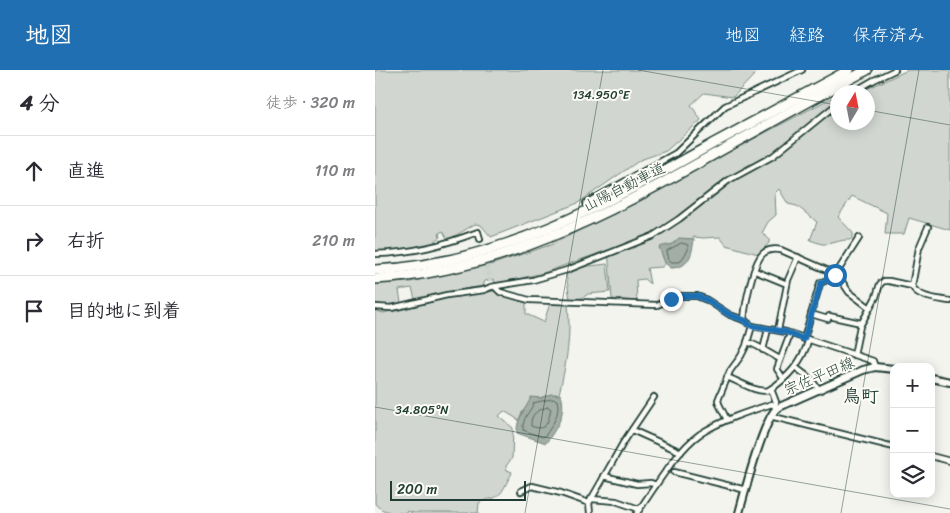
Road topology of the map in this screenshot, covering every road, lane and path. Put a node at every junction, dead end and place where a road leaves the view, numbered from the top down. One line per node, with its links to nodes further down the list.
1 (802, 70): 7 (street)
2 (849, 70): 13 (highway, 山陽自動車道)
3 (867, 70): 16 (highway, 山陽自動車道)
4 (895, 70): 5 (street)
5 (865, 85)
6 (830, 110): 20 (street)
7 (586, 204)
8 (928, 228): 19 (street)
9 (859, 238): 15 (street)
10 (480, 239): 11 (street)
11 (375, 254)
12 (798, 257): 14 (street); 15 (street); 18 (street)
13 (375, 270)
14 (755, 272): 18 (street); 25 (street)
15 (835, 275): 23 (street); 24 (street)
16 (375, 279)
17 (490, 281): 20 (street)
18 (787, 284): 29 (street)
19 (912, 286): 21 (street); 23 (street)
20 (493, 287): 22 (street); 25 (street)
21 (950, 301)
22 (375, 307)
23 (870, 308): 26 (street)
24 (811, 314): 26 (street); 31 (street)
25 (744, 320): 27 (street)
26 (861, 324): 34 (street)
27 (751, 326): 28 (street); 32 (street)
28 (768, 328): 29 (street); 33 (street)
29 (778, 330): 30 (street)
30 (790, 334): 31 (street); 35 (street)
31 (806, 340): 34 (street); 36 (street)
32 (747, 342): 33 (street); 39 (street)
33 (763, 350): 35 (street)
34 (854, 355): 37 (street)
35 (781, 360): 40 (street)
36 (795, 367): 40 (street); 44 (street)
37 (875, 367): 38 (main road, 宗佐平田線); 44 (main road, 宗佐平田線)
38 (890, 369)
39 (727, 377): 43 (street); 48 (street)
40 (783, 378): 43 (street)
41 (935, 379): 42 (main road)
42 (950, 382)
43 (771, 388): 46 (street)
44 (820, 390): 46 (main road, 宗佐平田線)
45 (654, 397): 49 (street)
46 (776, 407): 47 (main road, 宗佐平田線); 48 (street)
47 (770, 416): 50 (street); 57 (main road, 宗佐平田線)
48 (727, 420): 51 (street)
49 (632, 430): 51 (street); 55 (street)
50 (890, 446)
51 (681, 452): 56 (street)
52 (935, 457): 53 (street)
53 (950, 461)
54 (674, 472): 57 (street)
55 (604, 476): 56 (street); 59 (street)
56 (657, 486): 60 (street)
57 (746, 490): 62 (main road, 宗佐平田線)
58 (521, 491): 59 (street)
59 (590, 501): 60 (street); 61 (street)
60 (638, 511)
61 (590, 513)
62 (739, 513)

